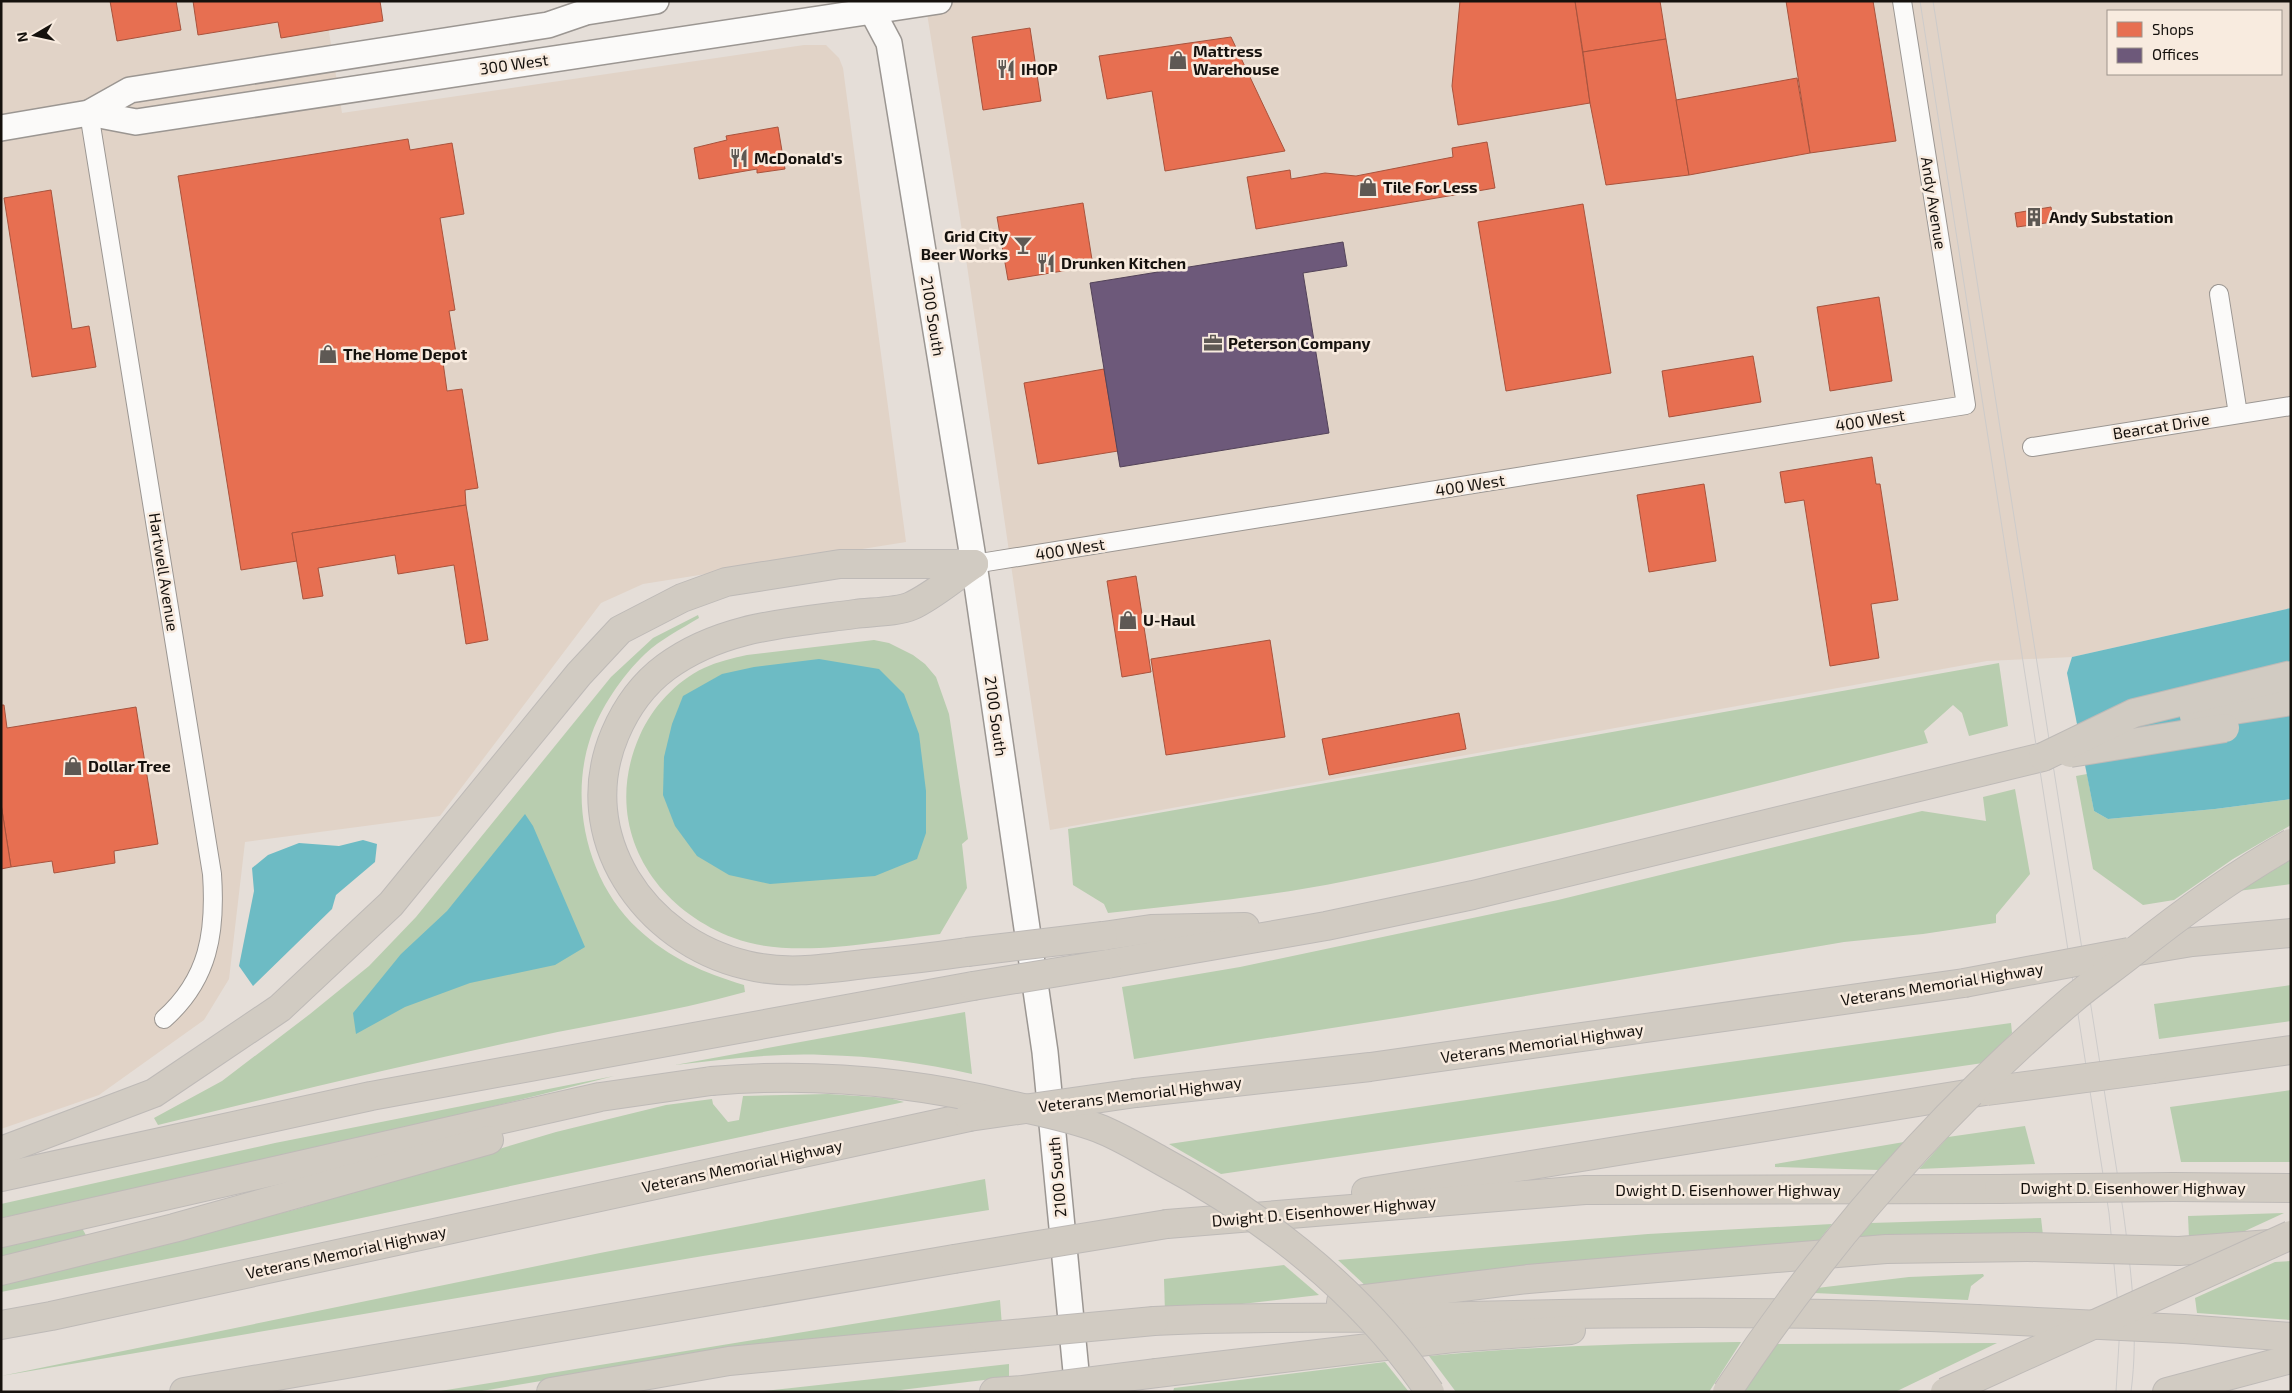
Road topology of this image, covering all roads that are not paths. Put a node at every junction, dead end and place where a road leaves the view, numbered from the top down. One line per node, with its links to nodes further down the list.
1 (656, 1): 7 (main road, 300 West)
2 (939, 1): 4 (main road, 300 West)
3 (1902, 1): 10 (street, Andy Avenue)
4 (911, 3): 5 (main road, 300 West); 6 (main road)
5 (871, 6): 6 (main road, 2100 South); 7 (main road, 300 West)
6 (889, 43): 14 (main road, 2100 South)
7 (89, 113): 8 (main road, 300 West); 24 (street, Hartwell Avenue)
8 (1, 128)
9 (2219, 294): 12 (street)
10 (1966, 405): 14 (street, 400 West)
11 (2291, 406): 12 (street, Bearcat Drive)
12 (2238, 414): 13 (street, Bearcat Drive)
13 (2032, 447)
14 (974, 564): 21 (highway, bridge); 27 (highway); 45 (main road, 2100 South)
15 (2291, 675): 18 (highway, bridge)
16 (2291, 701): 18 (highway, bridge)
17 (2291, 719): 18 (highway, bridge)
18 (2043, 757): 21 (highway)
19 (2291, 843): 47 (highway, bridge)
20 (2291, 923): 23 (highway)
21 (1326, 926): 28 (highway, bridge)
22 (2291, 933): 23 (highway, Veterans Memorial Highway)
23 (2192, 942): 37 (highway, Veterans Memorial Highway, bridge)
24 (164, 1019)
25 (2291, 1050): 30 (highway, bridge)
26 (675, 1087): 31 (highway); 34 (highway); 46 (highway, bridge)
27 (1, 1151)
28 (1, 1177)
29 (2291, 1188): 30 (highway, Dwight D. Eisenhower Highway, bridge)
30 (1167, 1224): 42 (highway, bridge)
31 (1, 1233)
32 (2291, 1235): 48 (highway, bridge)
33 (2291, 1242): 36 (highway, bridge)
34 (1, 1271)
35 (1735, 1312): 36 (highway); 38 (highway, bridge); 44 (highway, bridge)
36 (1215, 1318): 43 (highway, bridge)
37 (1, 1325)
38 (2291, 1337)
39 (2291, 1359): 41 (highway)
40 (2291, 1366): 41 (highway)
41 (2227, 1376): 49 (highway)
42 (184, 1392)
43 (551, 1392)
44 (994, 1392)
45 (1078, 1392)
46 (1430, 1392)
47 (1728, 1392)
48 (1944, 1392)
49 (2167, 1392)

